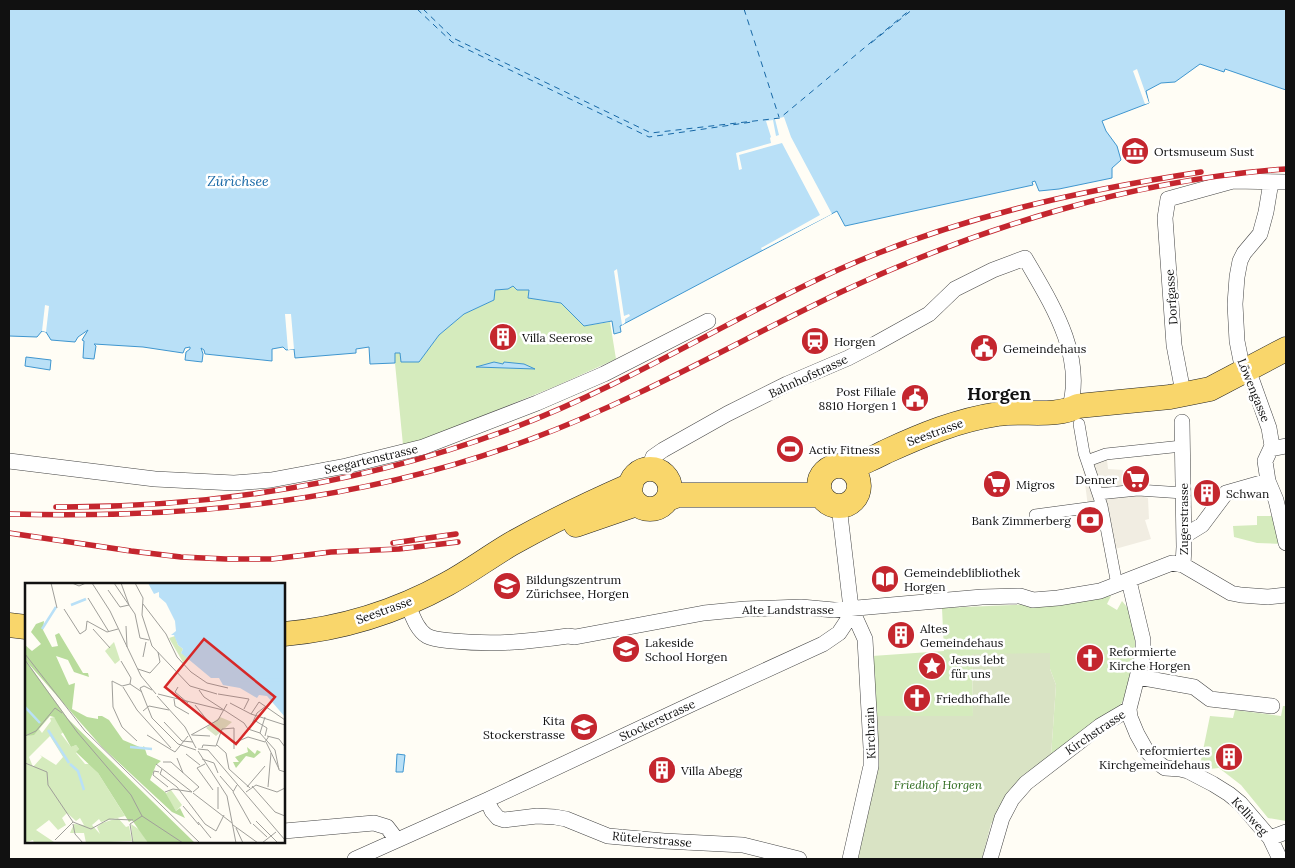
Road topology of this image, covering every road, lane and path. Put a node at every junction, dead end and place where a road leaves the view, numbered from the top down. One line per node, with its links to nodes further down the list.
1 (1279, 182): 4 (street, Löwengasse); 6 (street, Dorfgasse)
2 (708, 321): 13 (street, Seegartenstrasse)
3 (1286, 349): 4 (main road, Seestrasse)
4 (1246, 369): 5 (main road, Seestrasse); 11 (street, Löwengasse)
5 (1210, 389): 6 (main road, Seestrasse); 7 (main road, Seestrasse)
6 (1186, 394): 7 (main road, Seestrasse)
7 (1074, 417): 12 (street); 14 (main road, Seestrasse); 16 (street, Bahnhofstrasse)
8 (1182, 422): 9 (street, Zugerstrasse)
9 (1182, 446): 12 (street); 18 (street, Zugerstrasse)
10 (1286, 446): 11 (street)
11 (1271, 449): 15 (street, Löwengasse)
12 (1087, 460): 19 (street)
13 (9, 461)
14 (854, 475): 17 (main road); 17 (main road)
15 (1268, 481): 22 (street); 23 (street, Löwengasse)
16 (650, 488): 17 (main road, Seestrasse); 27 (main road, Seestrasse)
17 (827, 493): 28 (street)
18 (1183, 493): 19 (street); 22 (street, Zugerstrasse)
19 (1098, 494): 20 (street)
20 (1102, 506): 21 (street); 25 (street)
21 (1034, 515)
22 (1184, 536): 24 (street, Zugerstrasse)
23 (1286, 542)
24 (1183, 565): 25 (street, Alte Landstrasse); 26 (street, Zugerstrasse)
25 (1123, 583): 28 (street, Alte Landstrasse); 32 (street, Kirchstrasse)
26 (1286, 595)
27 (407, 603): 28 (street, Alte Landstrasse); 31 (main road, Seestrasse)
28 (851, 608): 35 (street, Stockerstrasse); 42 (street, Kirchrain)
29 (9, 626): 30 (main road)
30 (25, 627)
31 (285, 634)
32 (1138, 677): 33 (street); 34 (street, Kirchstrasse)
33 (1272, 706)
34 (1129, 709): 38 (street, Kelliweg); 43 (street, Kirchstrasse)
35 (487, 800): 39 (street, Stockerstrasse); 41 (street, Rütelerstrasse)
36 (285, 831): 39 (street)
37 (1286, 832): 38 (street)
38 (1270, 838): 44 (street, Kelliweg)
39 (397, 840): 40 (street, Stockerstrasse)
40 (355, 859)
41 (799, 859)
42 (850, 859)
43 (990, 859)
44 (1280, 859)

